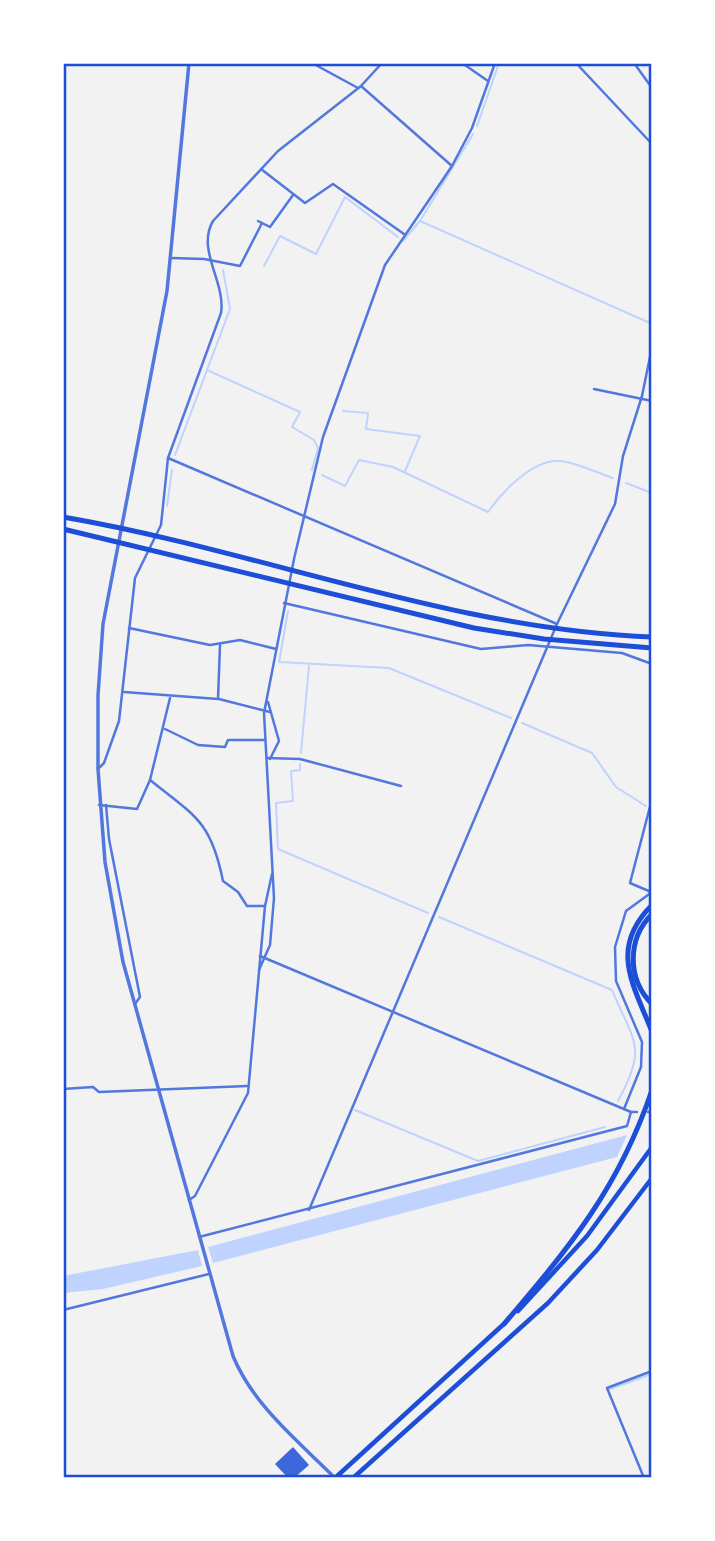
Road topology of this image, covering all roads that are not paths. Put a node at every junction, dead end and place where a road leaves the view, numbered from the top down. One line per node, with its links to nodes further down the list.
1 (190, 63): 16 (street)
2 (312, 63): 9 (street)
3 (382, 63): 9 (street)
4 (462, 63): 8 (street)
5 (495, 63): 8 (street)
6 (576, 63): 11 (street)
7 (634, 63): 10 (street)
8 (489, 81): 12 (street)
9 (360, 87): 12 (street); 13 (street)
10 (652, 88)
11 (652, 144)
12 (452, 166): 15 (street)
13 (261, 169): 14 (street); 17 (street)
14 (293, 195): 15 (street); 17 (street)
15 (404, 234): 24 (street)
16 (171, 258): 17 (street); 44 (street)
17 (212, 261): 22 (street)
18 (652, 347): 20 (street)
19 (594, 389): 20 (street)
20 (642, 397): 21 (street); 27 (street)
21 (652, 401)
22 (168, 458): 24 (street); 28 (street)
23 (63, 517): 29 (highway)
24 (305, 517): 26 (street); 27 (street)
25 (63, 529): 32 (highway)
26 (285, 603): 31 (street); 33 (street)
27 (557, 624): 31 (street)
28 (130, 628): 30 (street); 35 (street)
29 (652, 637)
30 (220, 645): 33 (street); 37 (street)
31 (547, 647): 34 (street); 60 (street)
32 (652, 648)
33 (276, 649): 38 (street)
34 (652, 664)
35 (124, 692): 36 (street); 44 (street)
36 (170, 698): 37 (street); 41 (street)
37 (218, 699): 39 (street)
38 (268, 699): 39 (street); 40 (street)
39 (264, 711): 40 (street); 42 (street)
40 (270, 712): 43 (street)
41 (164, 728): 42 (street); 45 (street)
42 (265, 740): 43 (street)
43 (269, 758): 46 (street); 50 (street)
44 (98, 769): 48 (street)
45 (150, 779): 49 (street); 53 (street)
46 (401, 786)
47 (652, 799): 51 (street)
48 (99, 805): 49 (street); 59 (street)
49 (106, 805): 59 (street)
50 (272, 871): 53 (street); 56 (street)
51 (652, 892): 66 (street)
52 (652, 905): 54 (highway)
53 (265, 906): 55 (street)
54 (650, 913): 58 (highway); 61 (highway)
55 (260, 956): 56 (street); 57 (street)
56 (266, 958): 57 (street); 60 (street)
57 (258, 970): 62 (street)
58 (652, 1004)
59 (134, 1006): 64 (street)
60 (394, 1011): 66 (street); 72 (street)
61 (652, 1032)
62 (248, 1086): 64 (street); 71 (street)
63 (63, 1090): 64 (street)
64 (157, 1090): 71 (street)
65 (652, 1090): 76 (highway)
66 (624, 1109): 67 (street)
67 (631, 1112): 68 (street); 72 (street)
68 (637, 1112)
69 (652, 1147): 76 (highway)
70 (652, 1178): 79 (highway)
71 (189, 1200): 73 (street)
72 (309, 1210): 73 (street)
73 (200, 1237): 74 (street)
74 (210, 1274): 75 (street); 78 (street)
75 (63, 1310)
76 (504, 1324): 78 (highway)
77 (652, 1371): 80 (street)
78 (335, 1478)
79 (353, 1478)
80 (644, 1478)

